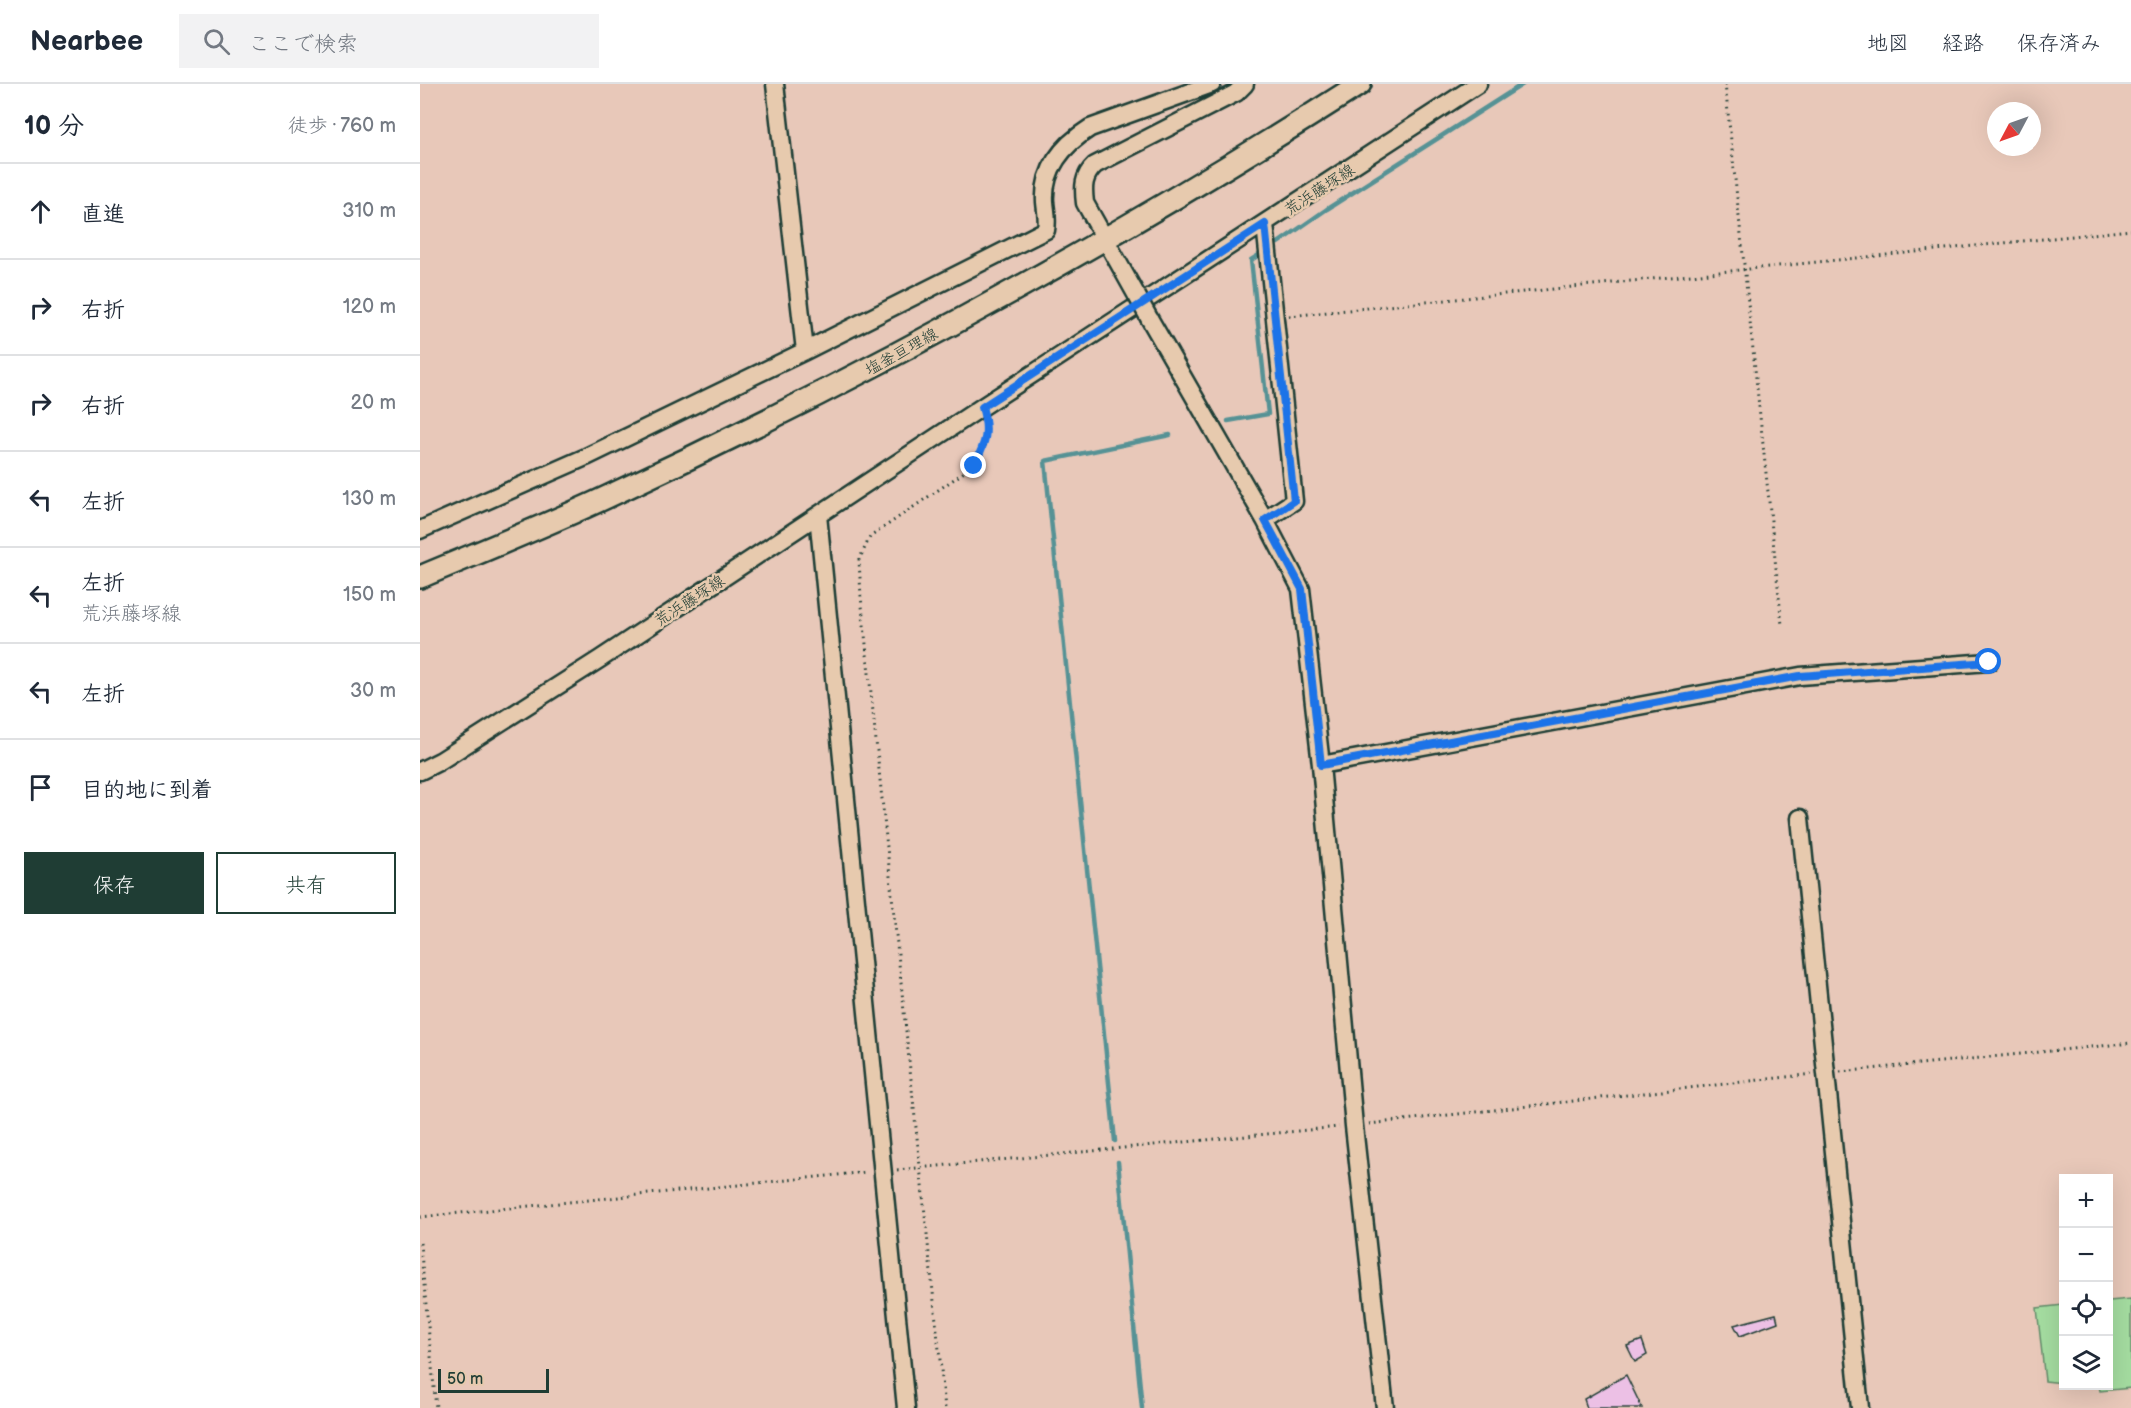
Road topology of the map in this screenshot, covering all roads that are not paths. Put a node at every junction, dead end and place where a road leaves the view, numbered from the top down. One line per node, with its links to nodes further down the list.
1 (775, 84): 8 (street)
2 (1212, 84): 8 (street)
3 (1245, 84): 7 (street)
4 (1360, 84): 7 (main road, 塩釜亘理線)
5 (1478, 84): 6 (street, 荒浜藤塚線)
6 (1265, 224): 9 (street, 荒浜藤塚線); 10 (street)
7 (1105, 239): 10 (street, bridge); 12 (main road, 塩釜亘理線)
8 (805, 351): 11 (street)
9 (818, 515): 15 (street, 荒浜藤塚線); 17 (street)
10 (1265, 520): 14 (street)
11 (420, 530)
12 (420, 577)
13 (1989, 662): 14 (street)
14 (1321, 765): 18 (street)
15 (420, 771)
16 (1800, 818): 19 (street)
17 (906, 1408)
18 (1385, 1408)
19 (1860, 1408)

